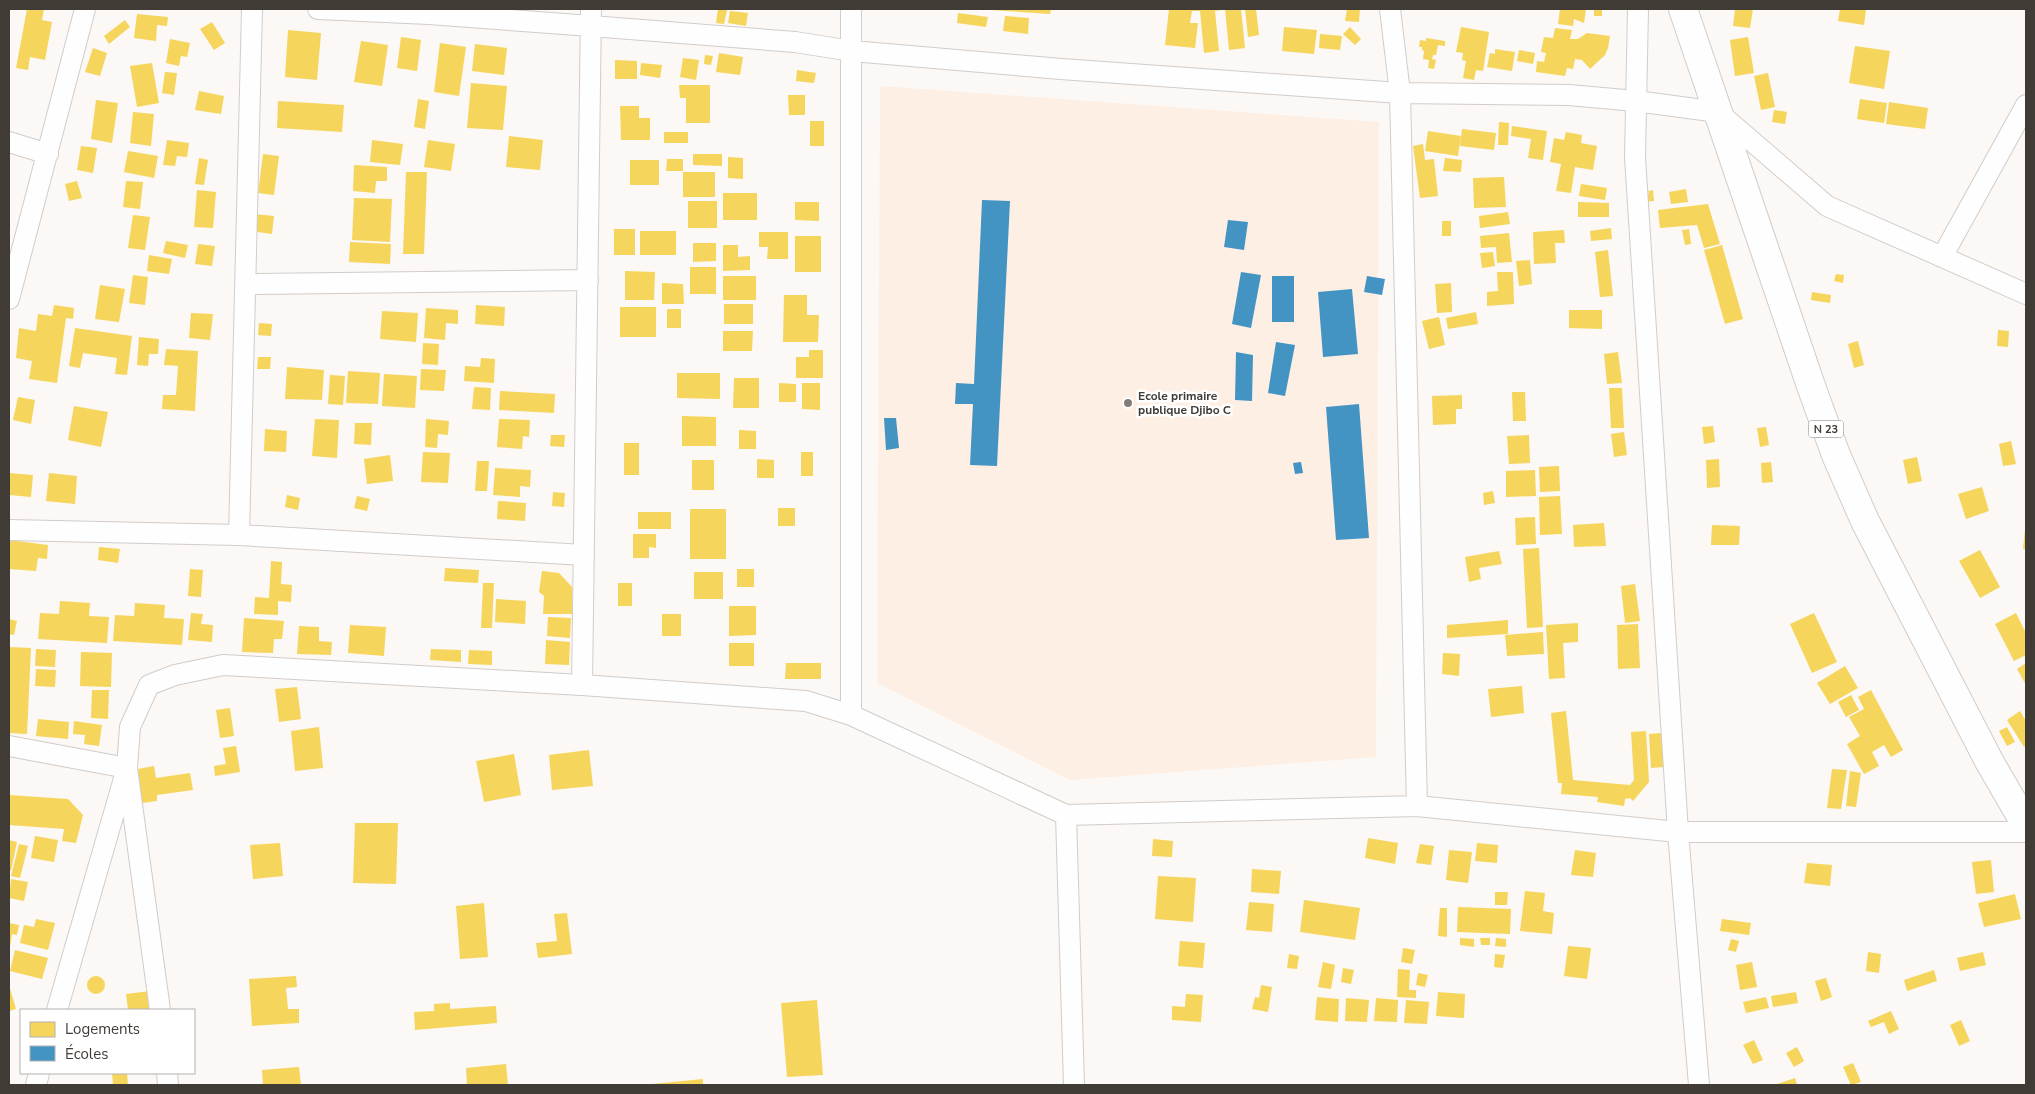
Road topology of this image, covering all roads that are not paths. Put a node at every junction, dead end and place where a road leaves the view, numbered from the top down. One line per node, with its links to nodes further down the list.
1 (85, 9): 15 (street)
2 (252, 9): 18 (street)
3 (318, 9): 8 (street)
4 (851, 9): 9 (street)
5 (1390, 9): 10 (street)
6 (1638, 9): 11 (street)
7 (1683, 9): 13 (main road, N 23)
8 (591, 17): 9 (street); 17 (street)
9 (852, 51): 10 (street); 25 (street)
10 (1400, 93): 11 (street); 28 (street)
11 (1636, 101): 13 (street); 31 (street)
12 (2026, 106): 16 (street)
13 (1718, 112): 16 (street); 30 (main road, N 23)
14 (9, 142): 15 (street)
15 (48, 154): 20 (street)
16 (1942, 257): 19 (street)
17 (588, 280): 18 (street); 23 (street)
18 (246, 284): 22 (street)
19 (2026, 294)
20 (9, 299)
21 (9, 530): 22 (street)
22 (239, 535): 23 (street)
23 (584, 555): 24 (street)
24 (582, 685): 25 (street); 27 (street)
25 (851, 715): 29 (street)
26 (9, 746): 27 (street)
27 (127, 768): 33 (street); 34 (street)
28 (1417, 806): 29 (street); 31 (street)
29 (1066, 815): 35 (street)
30 (2026, 825)
31 (1678, 832): 32 (street); 36 (street)
32 (2026, 832)
33 (57, 1009)
34 (160, 1009)
35 (1074, 1085)
36 (1699, 1085)

